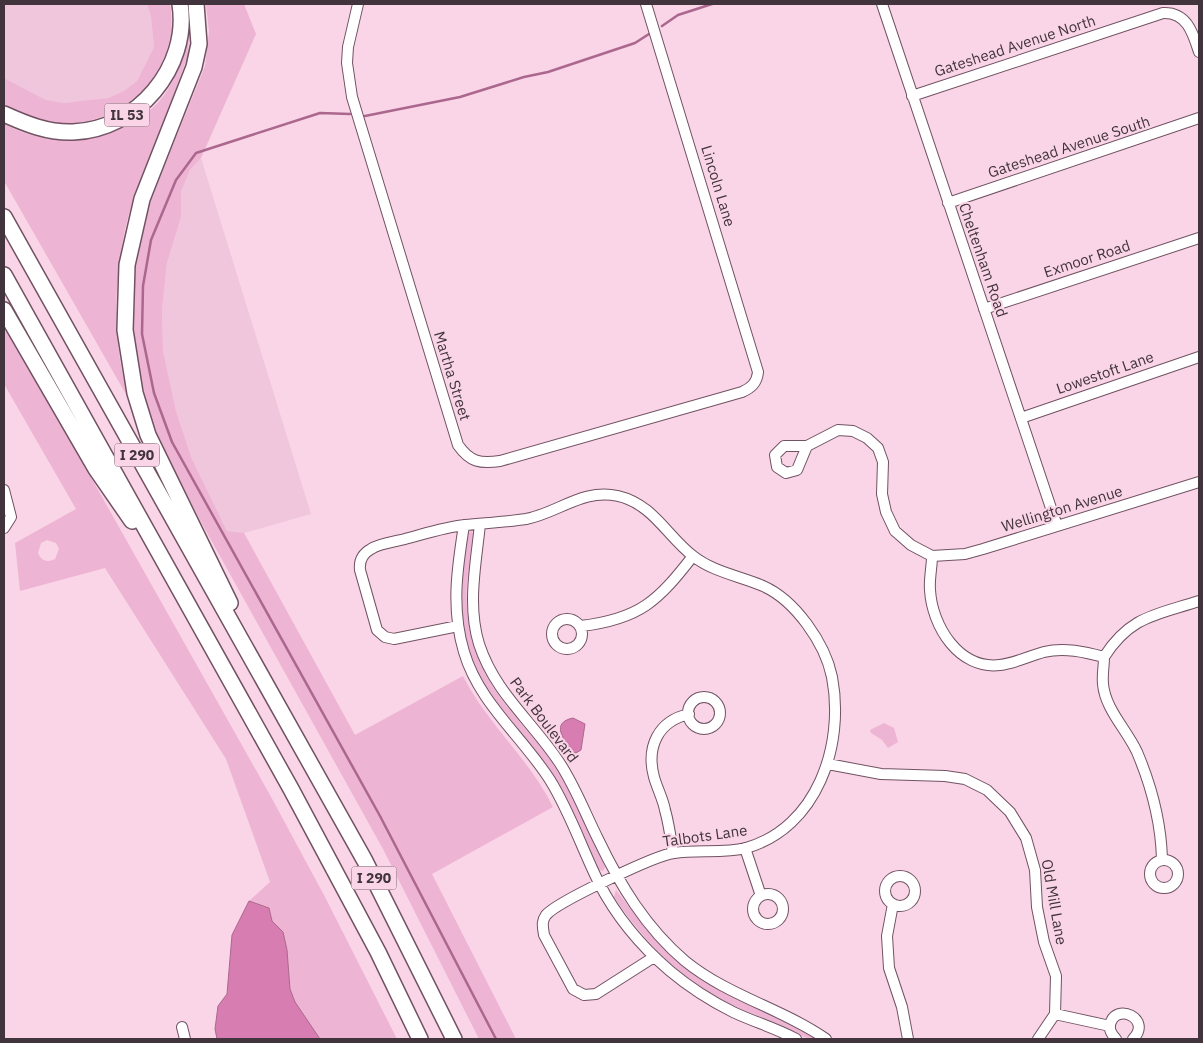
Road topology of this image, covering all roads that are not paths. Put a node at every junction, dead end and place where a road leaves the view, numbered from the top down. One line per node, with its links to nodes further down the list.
1 (180, 4): 8 (highway, IL 53)
2 (196, 4): 33 (highway)
3 (358, 4): 17 (street, Martha Street)
4 (646, 4): 17 (street, Lincoln Lane)
5 (882, 4): 7 (street, Cheltenham Road)
6 (1198, 47): 7 (street, Gateshead Avenue North)
7 (912, 96): 10 (street, Cheltenham Road)
8 (4, 114)
9 (1199, 118): 10 (street, Gateshead Avenue South)
10 (948, 202): 14 (street, Cheltenham Road)
11 (4, 217): 33 (highway, I 290)
12 (1199, 238): 14 (street, Exmoor Road)
13 (4, 275): 28 (highway, I 290)
14 (984, 309): 18 (street, Cheltenham Road)
15 (4, 310): 28 (highway)
16 (1199, 357): 18 (street, Lowestoft Lane)
17 (758, 378)
18 (1022, 418): 24 (street, Cheltenham Road)
19 (807, 446): 27 (street)
20 (1199, 482): 24 (street, Wellington Avenue)
21 (4, 490): 25 (street)
22 (480, 524): 23 (street); 26 (street, Talbots Lane); 39 (street, Park Boulevard)
23 (464, 525): 30 (street, Park Boulevard); 30 (street)
24 (1057, 526): 27 (street, Wellington Avenue)
25 (4, 528)
26 (693, 556): 31 (street); 35 (street, Talbots Lane)
27 (932, 556): 32 (street)
28 (164, 564): 48 (highway, I 290)
29 (1199, 601): 32 (street)
30 (458, 626): 40 (street, Park Boulevard)
31 (580, 626)
32 (1104, 657): 38 (street)
33 (271, 694): 49 (highway, I 290)
34 (689, 714): 37 (street)
35 (828, 764): 36 (street, Talbots Lane); 44 (street, Old Mill Lane)
36 (744, 848): 37 (street, Talbots Lane); 41 (street)
37 (673, 853): 39 (street, Talbots Lane)
38 (1162, 859)
39 (617, 876): 40 (street, Talbots Lane); 51 (street, Park Boulevard)
40 (600, 885): 43 (street, Park Boulevard); 43 (street, Talbots Lane)
41 (761, 896)
42 (893, 904): 52 (street)
43 (654, 957): 50 (street, Park Boulevard)
44 (1055, 1014): 45 (street); 53 (street)
45 (1110, 1026): 54 (street); 55 (street)
46 (182, 1027): 47 (street)
47 (185, 1039)
48 (420, 1039)
49 (454, 1039)
50 (796, 1039)
51 (826, 1039)
52 (908, 1039)
53 (1038, 1039)
54 (1116, 1039)
55 (1133, 1039)

